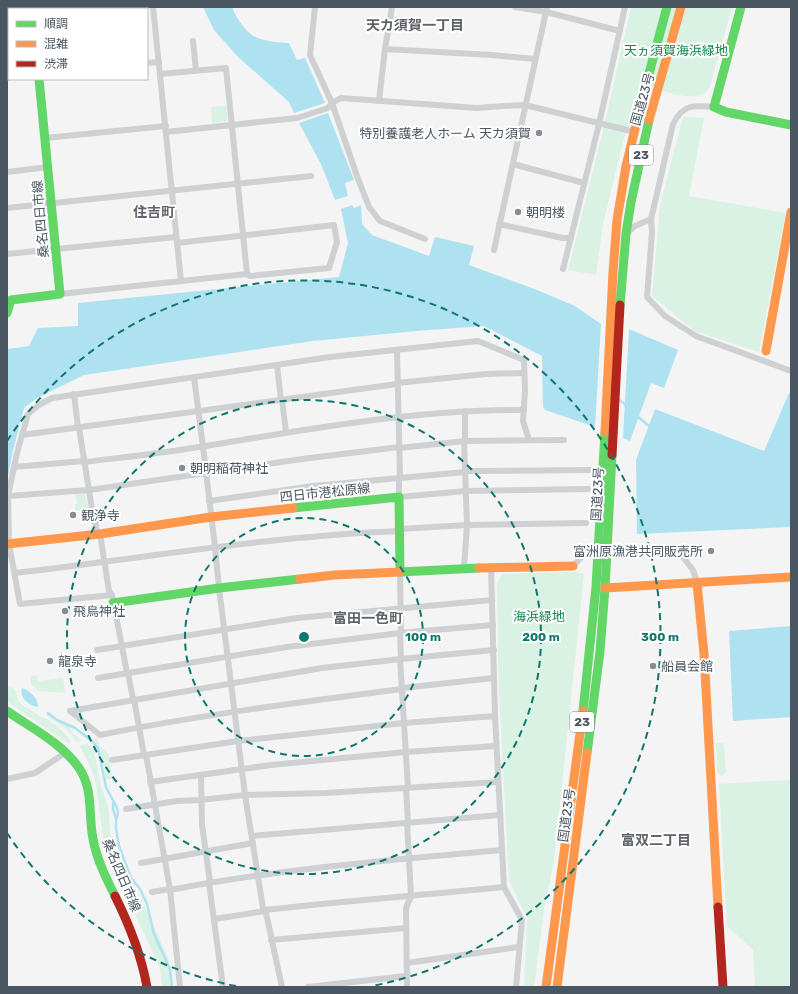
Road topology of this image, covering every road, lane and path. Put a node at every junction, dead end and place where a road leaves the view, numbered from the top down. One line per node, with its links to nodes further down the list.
1 (153, 7): 14 (street)
2 (315, 7): 20 (street)
3 (392, 7): 12 (street)
4 (515, 7): 9 (street)
5 (625, 7): 10 (street)
6 (667, 7): 27 (main road, 国道23号 / 23)
7 (681, 7): 28 (main road, 国道23号 / 23)
8 (742, 7): 22 (main road)
9 (547, 9): 10 (street); 13 (street)
10 (620, 31): 23 (street)
11 (193, 41): 16 (street)
12 (385, 49): 13 (street); 19 (street)
13 (535, 59): 21 (street)
14 (159, 62): 15 (street); 17 (street)
15 (148, 63)
16 (196, 70): 17 (street); 25 (street)
17 (160, 74): 26 (street)
18 (39, 80): 29 (main road, 桑名四日市線)
19 (379, 101): 20 (street); 21 (street)
20 (330, 105): 25 (street); 45 (street)
21 (525, 106): 23 (street); 30 (street)
22 (714, 107): 24 (main road); 40 (street)
23 (599, 124): 27 (street); 34 (street)
24 (791, 124)
25 (231, 125): 26 (street); 35 (street)
26 (166, 129): 29 (street); 36 (street)
27 (633, 131): 28 (street); 55 (main road, 国道23号 / 23)
28 (645, 134): 42 (main road, 国道23号 / 23)
29 (45, 138): 31 (main road, 桑名四日市線)
30 (513, 164): 34 (street); 41 (street)
31 (48, 167): 32 (street); 37 (main road, 桑名四日市線)
32 (7, 172)
33 (311, 176): 35 (street)
34 (584, 183): 44 (street)
35 (238, 184): 36 (street); 43 (street)
36 (172, 192): 37 (street); 46 (street)
37 (52, 203): 38 (street); 47 (main road, 桑名四日市線)
38 (7, 208)
39 (791, 212): 58 (main road)
40 (651, 219): 42 (street); 60 (street)
41 (499, 224): 44 (street); 48 (street)
42 (626, 234): 55 (main road, 国道23号 / 23)
43 (243, 235): 46 (street); 51 (street); 51 (street)
44 (571, 238): 50 (street)
45 (425, 239)
46 (176, 240): 47 (street); 52 (street)
47 (56, 249): 49 (street); 53 (main road, 桑名四日市線)
48 (494, 250)
49 (7, 254)
50 (563, 269)
51 (247, 274): 52 (street)
52 (181, 281): 53 (street)
53 (60, 294): 54 (main road)
54 (9, 298): 56 (main road)
55 (616, 307): 108 (main road, 国道23号 / 23); 176 (main road, 国道23号 / 23)
56 (7, 313)
57 (397, 350): 59 (street); 61 (street); 63 (street)
58 (766, 351)
59 (277, 365): 62 (street); 65 (street)
60 (791, 372)
61 (524, 373): 63 (street); 66 (street)
62 (194, 377): 64 (street); 68 (street)
63 (397, 384): 65 (street); 69 (street)
64 (74, 394): 70 (street); 72 (street)
65 (281, 400): 68 (street); 71 (street)
66 (524, 410): 67 (street); 73 (street)
67 (465, 411): 69 (street); 75 (street)
68 (198, 412): 70 (street); 76 (street)
69 (398, 418): 71 (street); 77 (street)
70 (79, 428): 72 (street); 78 (street)
71 (286, 432): 76 (street)
72 (22, 435): 79 (street)
73 (529, 440): 74 (street); 75 (street)
74 (564, 440)
75 (465, 441): 77 (street); 81 (street)
76 (203, 446): 78 (street); 82 (street)
77 (399, 447): 82 (street); 83 (street)
78 (85, 462): 79 (street); 85 (street)
79 (14, 467): 87 (street)
80 (590, 470): 81 (street)
81 (465, 472): 83 (street); 86 (street)
82 (206, 474): 85 (street); 89 (street)
83 (399, 477): 88 (street); 89 (street)
84 (588, 489): 86 (street)
85 (88, 490): 87 (street); 94 (street)
86 (466, 491): 88 (street); 92 (street)
87 (8, 496): 95 (street)
88 (399, 497): 90 (main road, 四日市港松原線); 93 (main road)
89 (210, 501): 90 (street)
90 (211, 518): 94 (main road, 四日市港松原線); 96 (street)
91 (586, 523): 92 (street)
92 (467, 525): 93 (street); 102 (street)
93 (400, 530): 96 (street); 103 (main road)
94 (100, 534): 95 (main road, 四日市港松原線); 99 (street)
95 (8, 544): 104 (street)
96 (215, 547): 99 (street); 107 (street)
97 (620, 550): 106 (street)
98 (590, 552): 100 (street)
99 (104, 563): 104 (street); 109 (street)
100 (573, 566): 101 (main road)
101 (491, 567): 102 (main road); 110 (street)
102 (464, 568): 103 (main road)
103 (400, 572): 107 (main road); 111 (street)
104 (15, 574): 109 (street)
105 (791, 577): 106 (main road)
106 (697, 583): 108 (main road); 178 (main road)
107 (219, 588): 109 (main road); 113 (street)
108 (605, 588): 177 (main road, 国道23号 / 23)
109 (112, 599): 115 (street)
110 (492, 600): 111 (street); 112 (street)
111 (400, 608): 113 (street); 114 (street)
112 (493, 625): 114 (street); 117 (street)
113 (224, 629): 115 (street); 118 (street)
114 (400, 633): 118 (street); 119 (street)
115 (121, 646): 116 (street); 120 (street)
116 (97, 650)
117 (494, 650): 119 (street); 122 (street)
118 (227, 657): 120 (street); 123 (street)
119 (400, 659): 123 (street); 124 (street)
120 (127, 673): 121 (street); 125 (street)
121 (98, 678)
122 (494, 678): 124 (street); 128 (street)
123 (230, 684): 125 (street); 127 (street)
124 (402, 689): 127 (street); 129 (street)
125 (133, 699): 130 (street); 130 (street)
126 (7, 711): 134 (main road, 桑名四日市線)
127 (234, 712): 130 (street); 131 (street)
128 (495, 716): 129 (street); 132 (street)
129 (404, 723): 131 (street); 133 (street)
130 (139, 727): 135 (street)
131 (238, 741): 135 (street); 137 (street)
132 (496, 746): 133 (street); 141 (street)
133 (406, 752): 137 (street); 142 (street)
134 (65, 754): 139 (street); 169 (main road, 桑名四日市線)
135 (145, 755): 136 (street); 140 (street)
136 (112, 760)
137 (242, 769): 138 (street); 143 (street)
138 (201, 776): 140 (street); 144 (street)
139 (7, 779)
140 (150, 782): 145 (street)
141 (498, 782): 142 (street); 147 (street)
142 (407, 788): 143 (street); 148 (street)
143 (245, 795): 144 (street); 149 (street)
144 (202, 800): 145 (street); 152 (street)
145 (154, 804): 146 (street); 153 (street)
146 (126, 809)
147 (500, 815): 148 (street); 151 (street)
148 (407, 822): 149 (street); 154 (street)
149 (252, 836): 150 (street)
150 (253, 844): 152 (street); 156 (street)
151 (502, 850): 154 (street); 158 (street)
152 (205, 851): 153 (street); 157 (street)
153 (164, 858): 155 (street); 159 (street)
154 (409, 858): 156 (street); 161 (street)
155 (141, 863)
156 (258, 875): 157 (street); 162 (street)
157 (210, 882): 159 (street); 163 (street)
158 (504, 887): 161 (street); 166 (street)
159 (170, 889): 160 (street); 170 (street)
160 (152, 892)
161 (411, 896): 162 (street); 164 (street)
162 (265, 910): 163 (street); 165 (street)
163 (214, 919): 171 (street)
164 (406, 928): 165 (street); 167 (street)
165 (271, 940): 172 (street)
166 (519, 947): 167 (street); 175 (street)
167 (406, 963): 168 (street)
168 (406, 976): 173 (street); 174 (street)
169 (148, 987)
170 (180, 987)
171 (223, 987)
172 (282, 987)
173 (308, 987)
174 (407, 987)
175 (516, 987)
176 (546, 987)
177 (557, 987)
178 (723, 987)

